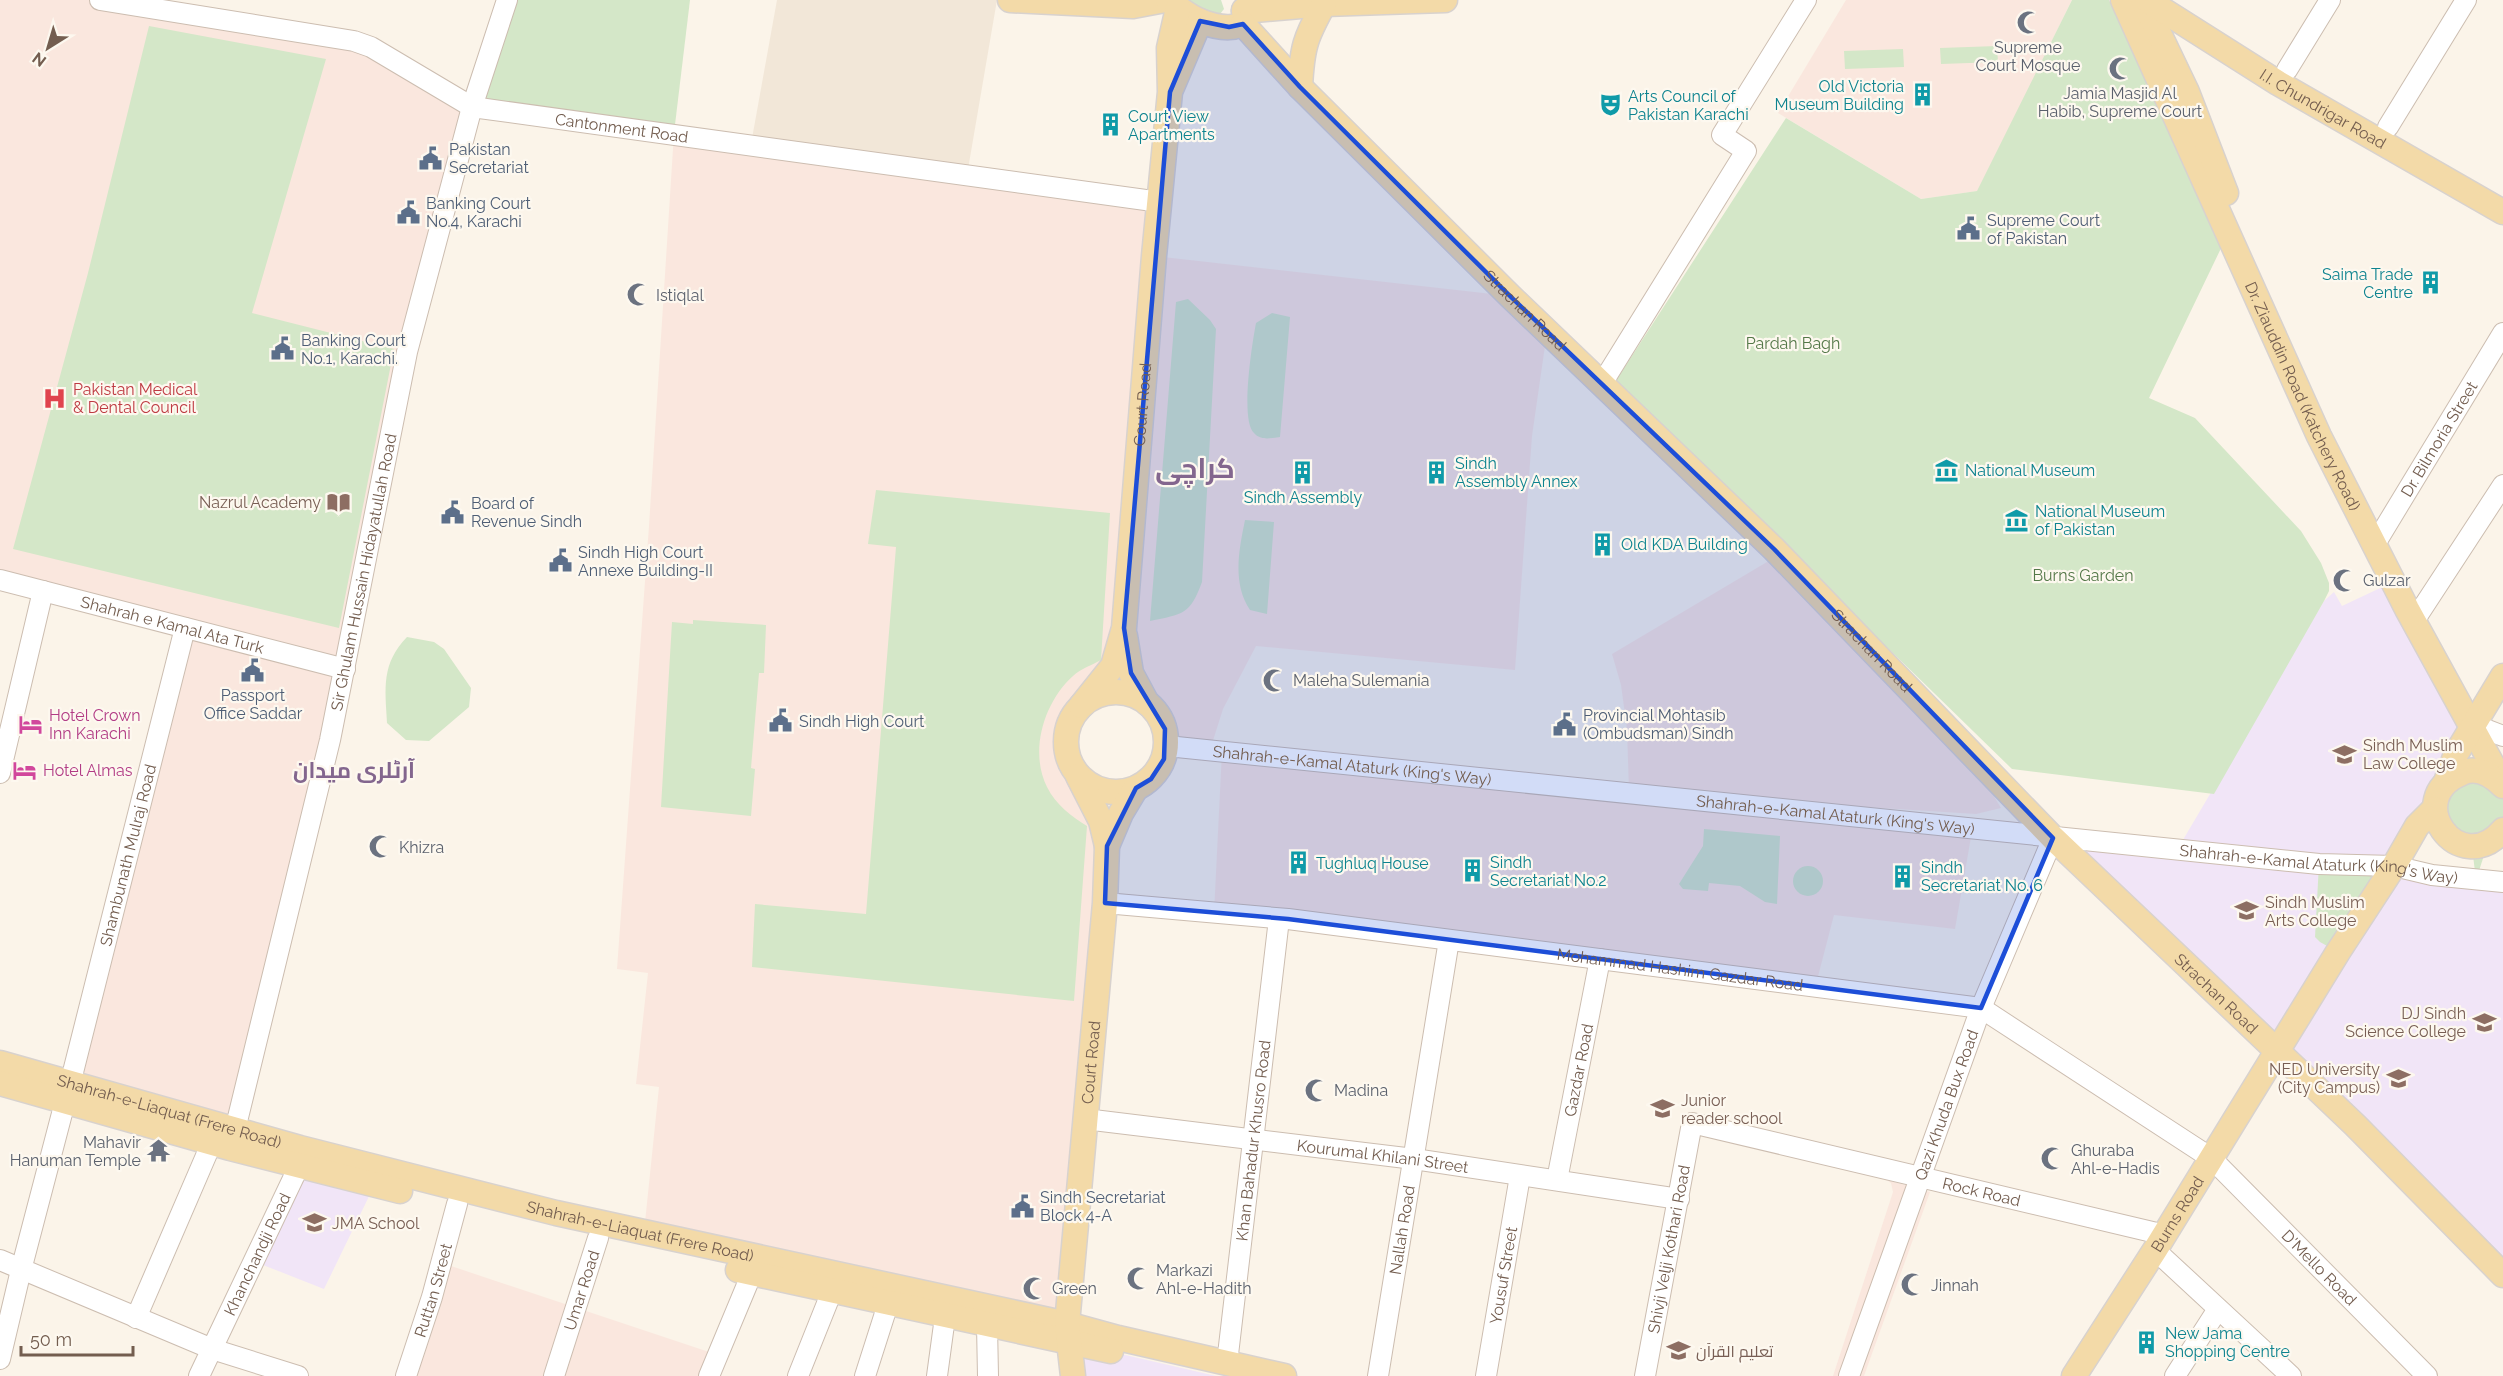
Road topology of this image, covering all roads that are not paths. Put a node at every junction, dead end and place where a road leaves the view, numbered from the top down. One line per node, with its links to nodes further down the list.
1 (100, 0): 18 (street, Cantonment Road)
2 (507, 0): 18 (street, Sir Ghulam Hussain Hidayatullah Road)
3 (1010, 0): 11 (main road)
4 (1445, 0): 12 (main road)
5 (1806, 0): 24 (street)
6 (2122, 0): 26 (main road, Dr. Ziauddin Road (Katchery Road))
7 (2145, 0): 22 (main road, I.I. Chundrigar Road); 26 (main road, Dr. Ziauddin Road (Katchery Road))
8 (2174, 0): 15 (main road, I.I. Chundrigar Road)
9 (2330, 0): 15 (street)
10 (2466, 0): 19 (street)
11 (1170, 3): 14 (main road); 17 (main road, Court Road)
12 (1324, 4): 13 (main road); 16 (main road)
13 (1242, 11): 14 (main road); 16 (main road, Strachan Road)
14 (1200, 21): 17 (main road, Court Road)
15 (2287, 70): 19 (main road, I.I. Chundrigar Road)
16 (1300, 87): 24 (main road, Strachan Road)
17 (1170, 92): 21 (main road, Court Road)
18 (472, 106): 21 (street, Cantonment Road); 32 (street, Sir Ghulam Hussain Hidayatullah Road)
19 (2388, 127): 20 (main road, I.I. Chundrigar Road)
20 (2503, 197)
21 (1160, 202): 31 (main road, Court Road)
22 (2503, 212)
23 (2503, 333): 26 (street, Dr. Bilmoria Street)
24 (1601, 385): 46 (main road, Strachan Road)
25 (2503, 485): 29 (street)
26 (2377, 541): 29 (main road, Dr. Ziauddin Road (Katchery Road))
27 (0, 580): 28 (street, Shahrah e Kamal Ata Turk)
28 (43, 591): 30 (street, Shahrah e Kamal Ata Turk); 40 (street)
29 (2416, 619): 36 (main road, Dr. Ziauddin Road (Katchery Road))
30 (185, 628): 32 (street, Shahrah e Kamal Ata Turk); 58 (street, Shambunath Mulraj Road)
31 (1124, 628): 34 (main road); 35 (main road, Court Road)
32 (345, 669): 61 (street, Sir Ghulam Hussain Hidayatullah Road)
33 (2503, 676): 36 (main road, Burns Road)
34 (1147, 703): 35 (main road); 37 (main road)
35 (1081, 706): 39 (main road)
36 (2484, 727): 38 (main road, Dr. Ziauddin Road (Katchery Road)); 41 (main road, Burns Road); 42 (main road, Dr. Ziauddin Road (Katchery Road))
37 (1167, 746): 43 (main road); 46 (street, Shahrah-e-Kamal Ataturk (King's Way))
38 (2503, 760)
39 (1075, 769): 43 (main road); 47 (main road)
40 (0, 773)
41 (2447, 779): 42 (main road); 44 (main road, Burns Road)
42 (2503, 785)
43 (1136, 788): 47 (main road, Court Road)
44 (2434, 809): 45 (main road); 48 (main road, Burns Road)
45 (2503, 830)
46 (2052, 837): 48 (street, Shahrah-e-Kamal Ataturk (King's Way)); 54 (street, Qazi Khuda Bux Road); 55 (main road, Strachan Road)
47 (1107, 846): 50 (main road, Court Road)
48 (2394, 866): 49 (street, Shahrah-e-Kamal Ataturk (King's Way)); 55 (main road, Burns Road)
49 (2503, 882)
50 (1105, 903): 51 (street, Mohammad Hashim Gazdar Road); 59 (main road, Court Road)
51 (1279, 919): 52 (street, Mohammad Hashim Gazdar Road); 62 (street, Khan Bahadur Khusro Road)
52 (1449, 940): 53 (street, Mohammad Hashim Gazdar Road); 64 (street, Nallah Road)
53 (1600, 959): 54 (street, Mohammad Hashim Gazdar Road); 68 (street, Gazdar Road)
54 (1981, 1008): 63 (street, Mohammad Hashim Gazdar Road); 67 (street, Qazi Khuda Bux Road)
55 (2278, 1051): 63 (main road, Burns Road); 76 (main road, Strachan Road)
56 (0, 1063): 58 (main road, Shahrah-e-Liaquat (Frere Road))
57 (0, 1083): 58 (main road, Shahrah-e-Liaquat (Frere Road))
58 (67, 1093): 61 (main road, Shahrah-e-Liaquat (Frere Road)); 74 (street, Shambunath Mulraj Road)
59 (1085, 1119): 62 (street, Kourumal Khilani Street); 83 (main road, Court Road)
60 (1692, 1123): 67 (street, Rock Road); 69 (street, Shivji Velji Kothari Road)
61 (226, 1140): 65 (main road, Shahrah-e-Liaquat (Frere Road)); 81 (street, Sir Ghulam Hussain Hidayatullah Road); 83 (main road, Shahrah-e-Liaquat (Frere Road))
62 (1254, 1141): 64 (street, Kourumal Khilani Street); 86 (street, Khan Bahadur Khusro Road)
63 (2211, 1158): 72 (main road, Burns Road); 105 (street, D'Mello Road)
64 (1414, 1159): 66 (street, Kourumal Khilani Street); 98 (street, Nallah Road)
65 (299, 1166): 70 (main road, Shahrah-e-Liaquat (Frere Road)); 84 (street, Khanchandji Road)
66 (1520, 1176): 68 (street, Kourumal Khilani Street); 99 (street, Yousuf Street)
67 (1920, 1176): 72 (street, Rock Road); 101 (street, Qazi Khuda Bux Road)
68 (1557, 1180): 69 (street, Kourumal Khilani Street)
69 (1679, 1199): 100 (street, Shivji Velji Kothari Road)
70 (458, 1204): 71 (main road, Shahrah-e-Liaquat (Frere Road)); 89 (street, Ruttan Street)
71 (598, 1238): 75 (main road, Shahrah-e-Liaquat (Frere Road)); 90 (street, Umar Road)
72 (2160, 1242): 79 (street); 102 (main road, Burns Road)
73 (0, 1260): 74 (street)
74 (21, 1269): 81 (street); 85 (street, Shambunath Mulraj Road)
75 (752, 1273): 77 (main road, Shahrah-e-Liaquat (Frere Road)); 91 (street)
76 (2503, 1275)
77 (832, 1291): 78 (main road, Shahrah-e-Liaquat (Frere Road)); 92 (street)
78 (888, 1304): 80 (main road, Shahrah-e-Liaquat (Frere Road)); 93 (street)
79 (2218, 1309): 103 (street); 104 (street)
80 (945, 1317): 82 (main road, Shahrah-e-Liaquat (Frere Road)); 94 (street)
81 (136, 1318): 84 (street)
82 (987, 1325): 83 (main road, Shahrah-e-Liaquat (Frere Road)); 95 (street)
83 (1068, 1333): 86 (main road, Shahrah-e-Liaquat (Frere Road)); 96 (main road, Court Road)
84 (212, 1349): 87 (street, Khanchandji Road); 88 (street)
85 (0, 1359)
86 (1220, 1369): 97 (main road, Shahrah-e-Liaquat (Frere Road))
87 (199, 1376)
88 (298, 1376)
89 (406, 1376)
90 (554, 1376)
91 (709, 1376)
92 (798, 1376)
93 (865, 1376)
94 (937, 1376)
95 (988, 1376)
96 (1073, 1376)
97 (1284, 1376)
98 (1378, 1376)
99 (1486, 1376)
100 (1646, 1376)
101 (1849, 1376)
102 (2074, 1376)
103 (2175, 1376)
104 (2291, 1376)
105 (2427, 1376)

